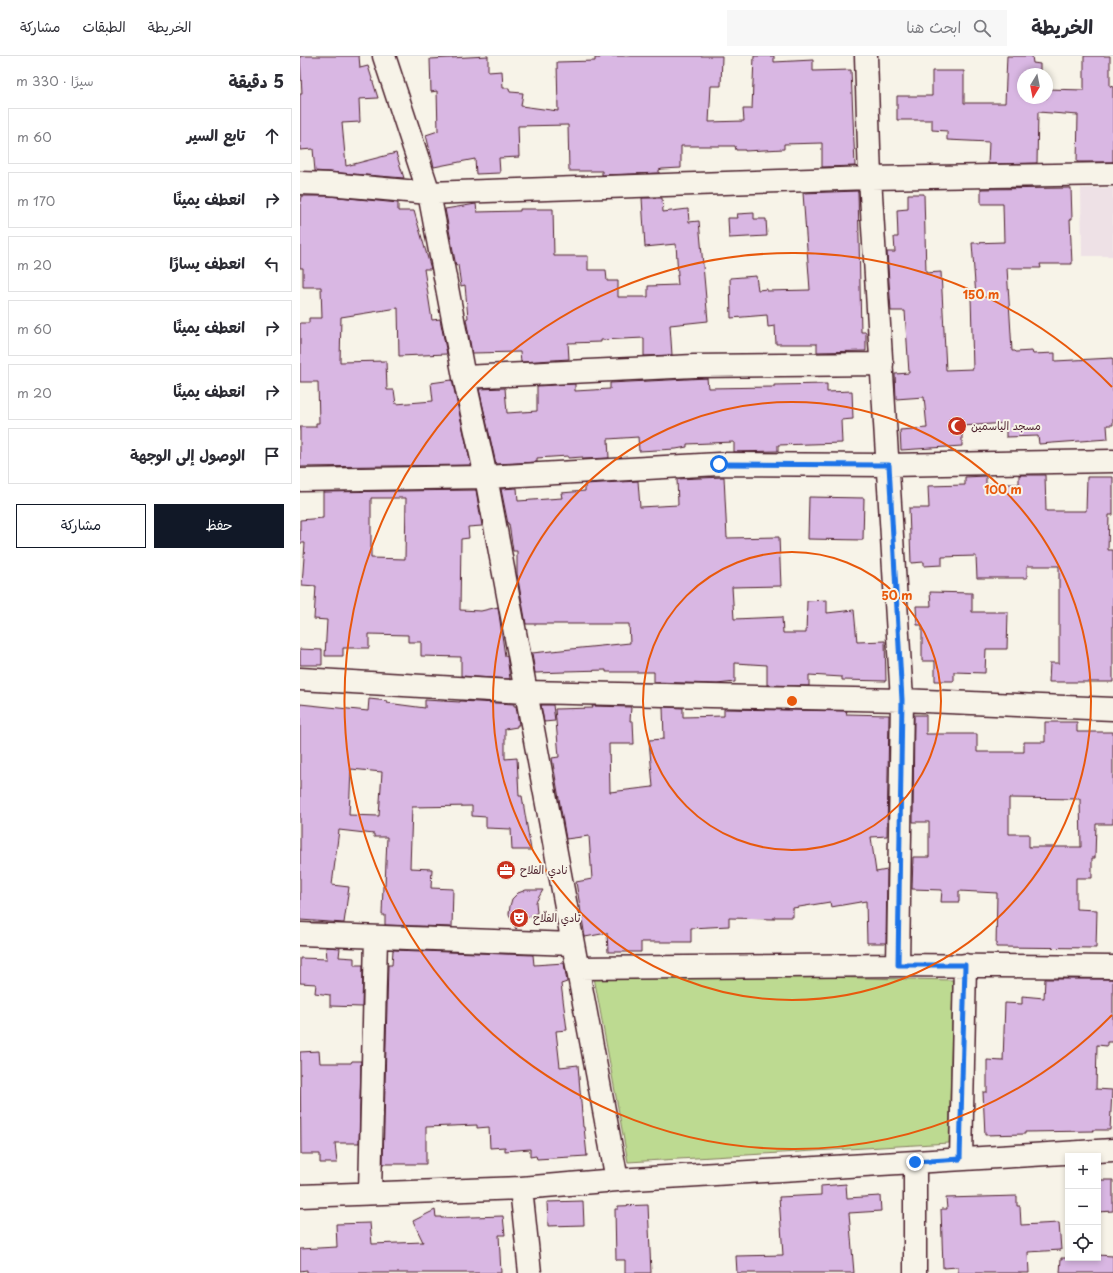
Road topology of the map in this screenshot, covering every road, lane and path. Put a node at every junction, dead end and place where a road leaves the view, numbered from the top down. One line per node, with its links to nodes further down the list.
1 (384, 56): 6 (street)
2 (866, 56): 4 (street)
3 (1113, 174): 4 (street)
4 (870, 178): 6 (street); 7 (street)
5 (300, 183): 6 (street)
6 (429, 193): 8 (street)
7 (882, 364): 8 (street); 10 (street)
8 (464, 378): 11 (street)
9 (1113, 461): 10 (street)
10 (889, 465): 11 (street); 15 (street)
11 (486, 477): 12 (street); 14 (street)
12 (300, 480)
13 (300, 679): 14 (street)
14 (526, 692): 15 (street); 19 (street)
15 (902, 700): 16 (street); 20 (street)
16 (1113, 709)
17 (300, 934): 18 (street)
18 (376, 937): 19 (street); 29 (street)
19 (573, 944): 23 (street)
20 (898, 965): 21 (street); 23 (street)
21 (965, 965): 22 (street); 25 (street)
22 (1113, 967)
23 (578, 968): 27 (street)
24 (1113, 1150): 25 (street)
25 (960, 1159): 26 (street)
26 (915, 1162): 27 (street); 32 (street)
27 (617, 1180): 28 (street)
28 (521, 1188): 29 (street); 31 (street)
29 (370, 1193): 30 (street)
30 (300, 1196)
31 (530, 1273)
32 (915, 1273)

